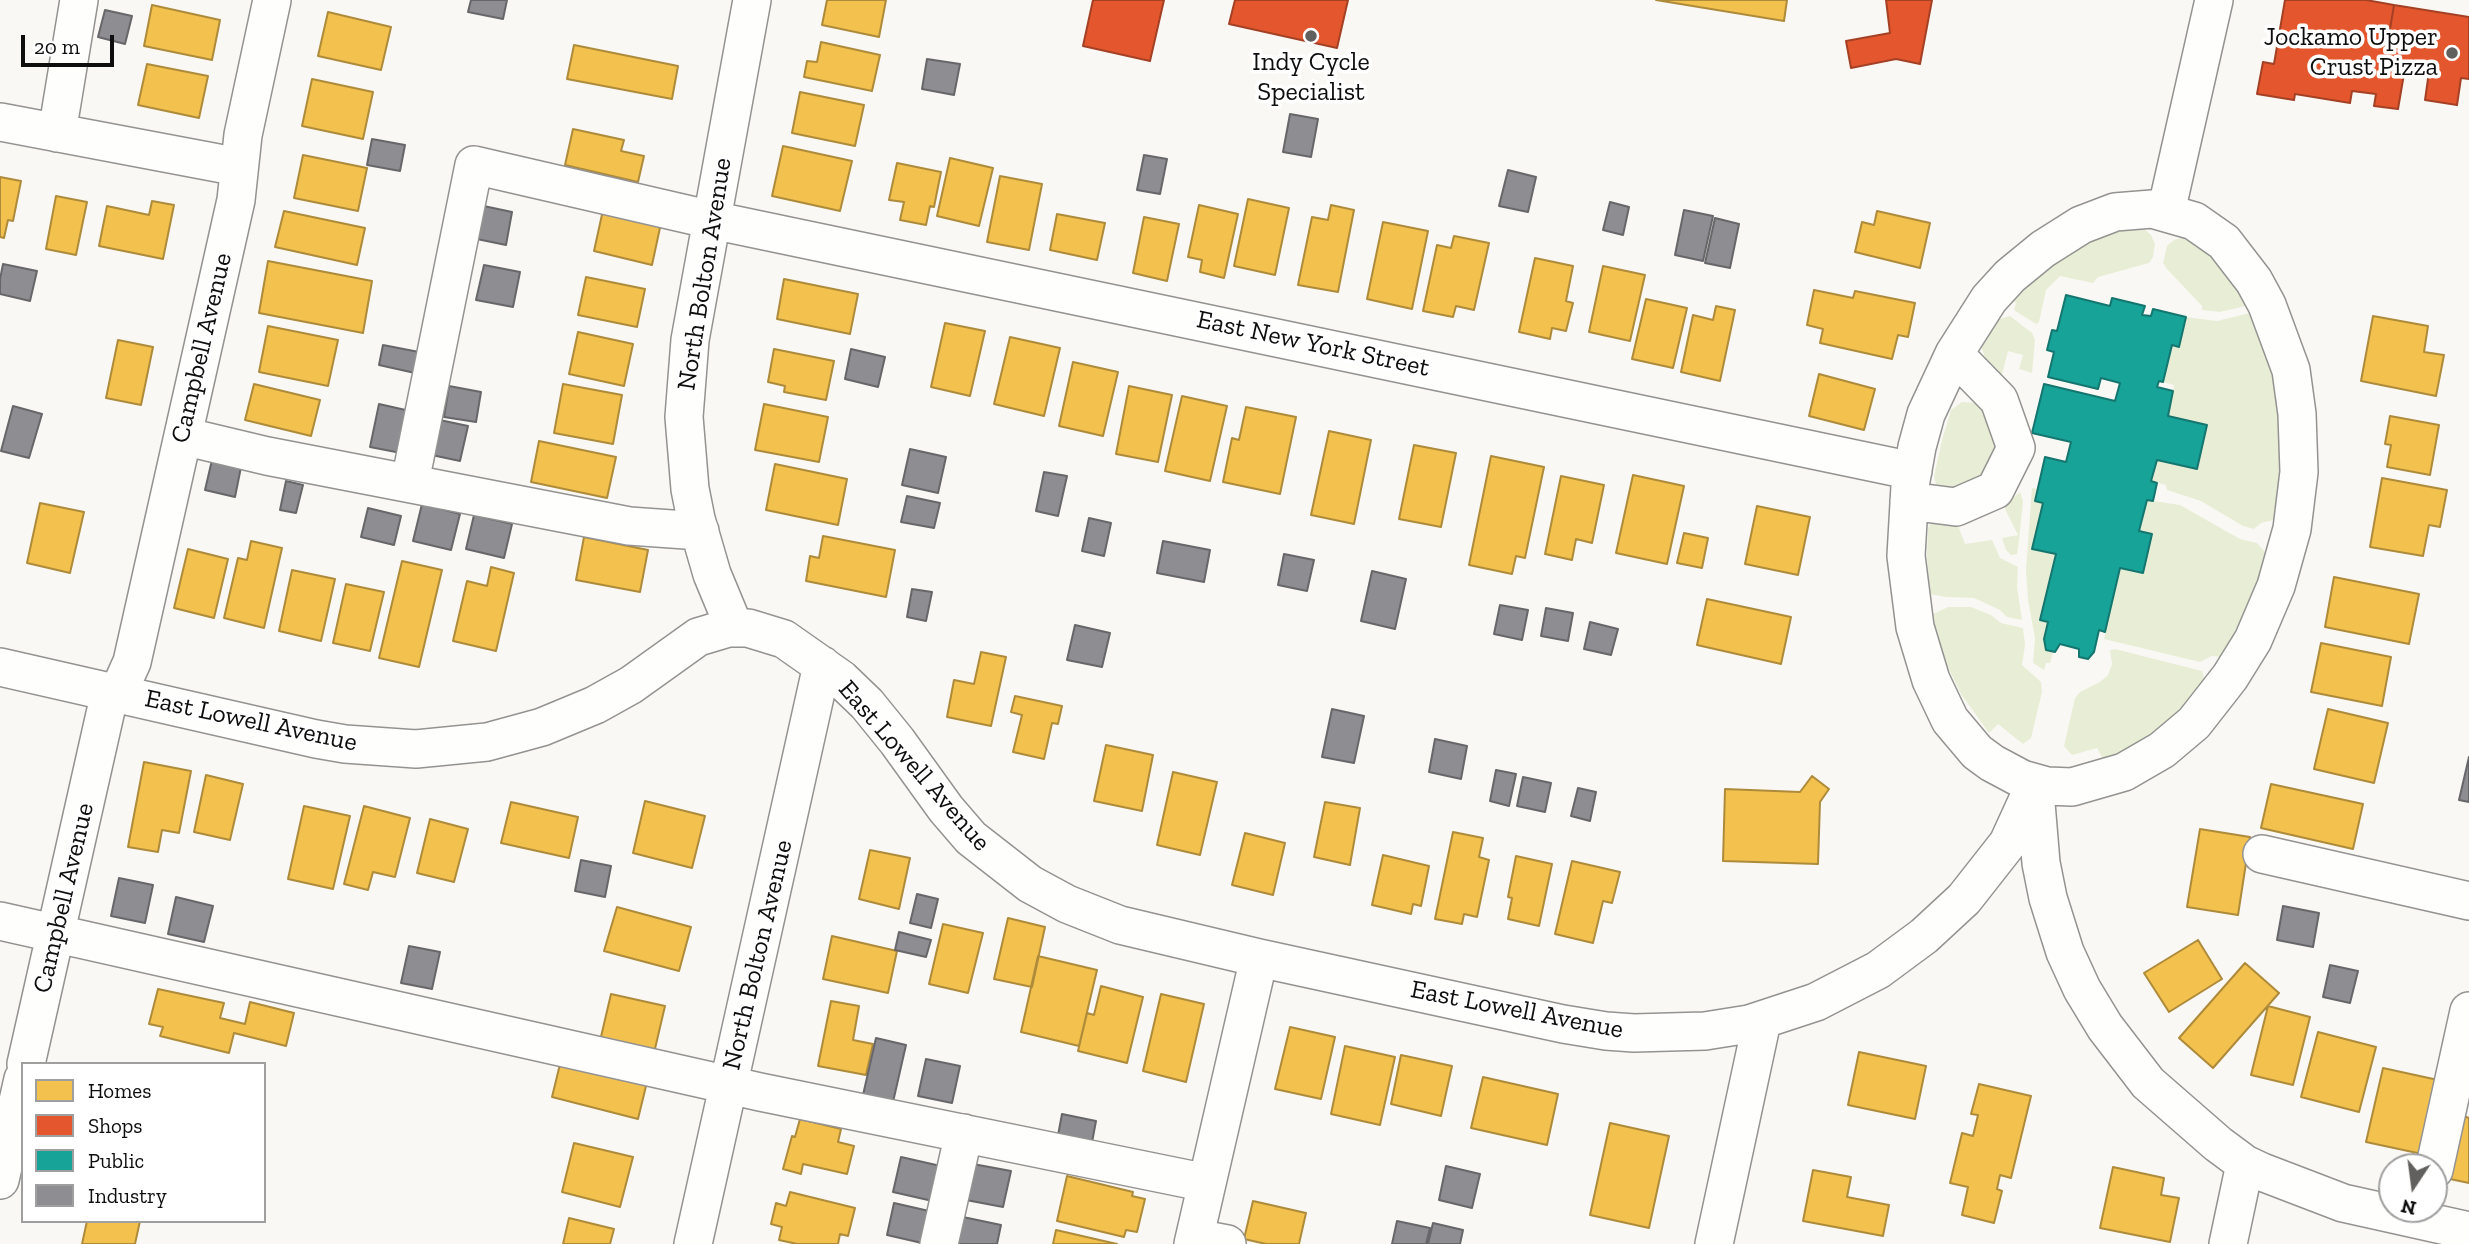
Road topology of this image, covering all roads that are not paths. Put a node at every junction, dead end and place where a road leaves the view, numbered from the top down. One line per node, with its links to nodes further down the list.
1 (79, 0): 6 (street)
2 (272, 0): 7 (street, Campbell Avenue)
3 (752, 0): 9 (street, North Bolton Avenue)
4 (2214, 0): 8 (street)
5 (0, 122): 6 (street)
6 (57, 133): 7 (street)
7 (239, 167): 11 (street, Campbell Avenue)
8 (2166, 212): 10 (street); 19 (street)
9 (712, 220): 12 (street, East New York Street); 13 (street, East New York Street); 14 (street, North Bolton Avenue)
10 (1954, 354): 13 (street); 13 (street, East New York Street)
11 (183, 436): 12 (street); 18 (street, Campbell Avenue)
12 (410, 482): 14 (street)
13 (1911, 486): 19 (street)
14 (700, 531): 15 (street, North Bolton Avenue)
15 (734, 627): 16 (street, East Lowell Avenue); 18 (street, East Lowell Avenue)
16 (822, 665): 24 (street, East Lowell Avenue); 28 (street, North Bolton Avenue)
17 (0, 667): 18 (street, East Lowell Avenue)
18 (114, 692): 23 (street, Campbell Avenue)
19 (2035, 784): 26 (street, East Lowell Avenue); 32 (street)
20 (2262, 854): 21 (street)
21 (2469, 901)
22 (0, 920): 23 (street)
23 (56, 933): 27 (street, Campbell Avenue); 28 (street)
24 (1259, 958): 26 (street, East Lowell Avenue); 34 (street)
25 (2469, 1010): 31 (street)
26 (1762, 1021): 41 (street)
27 (26, 1062)
28 (729, 1085): 30 (street); 39 (street, North Bolton Avenue)
29 (21, 1088): 33 (street)
30 (964, 1133): 34 (street); 40 (street)
31 (2438, 1153)
32 (2245, 1164): 35 (street); 42 (street)
33 (0, 1180)
34 (1208, 1182): 38 (street)
35 (2378, 1207)
36 (2446, 1223): 37 (street)
37 (2469, 1231)
38 (1205, 1242)
39 (693, 1244)
40 (939, 1244)
41 (1714, 1244)
42 (2228, 1244)

